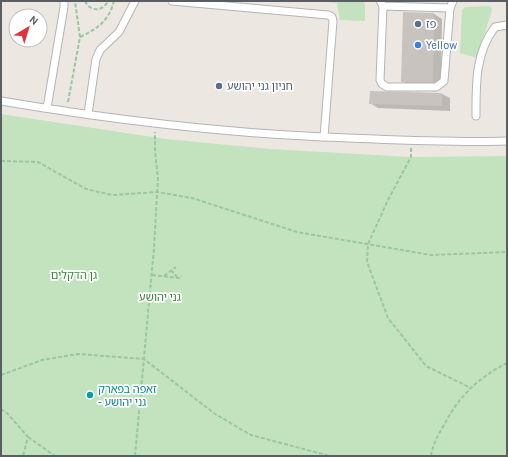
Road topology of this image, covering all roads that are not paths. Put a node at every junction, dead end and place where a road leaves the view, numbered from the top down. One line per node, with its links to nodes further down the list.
1 (64, 1): 8 (lane)
2 (135, 1): 9 (lane)
3 (172, 1): 11 (lane)
4 (382, 4): 5 (lane); 5 (lane)
5 (452, 4)
6 (507, 25): 10 (lane)
7 (1, 101): 8 (lane)
8 (46, 108): 9 (lane)
9 (88, 114): 11 (lane)
10 (476, 116)
11 (324, 137): 12 (lane)
12 (507, 141)

